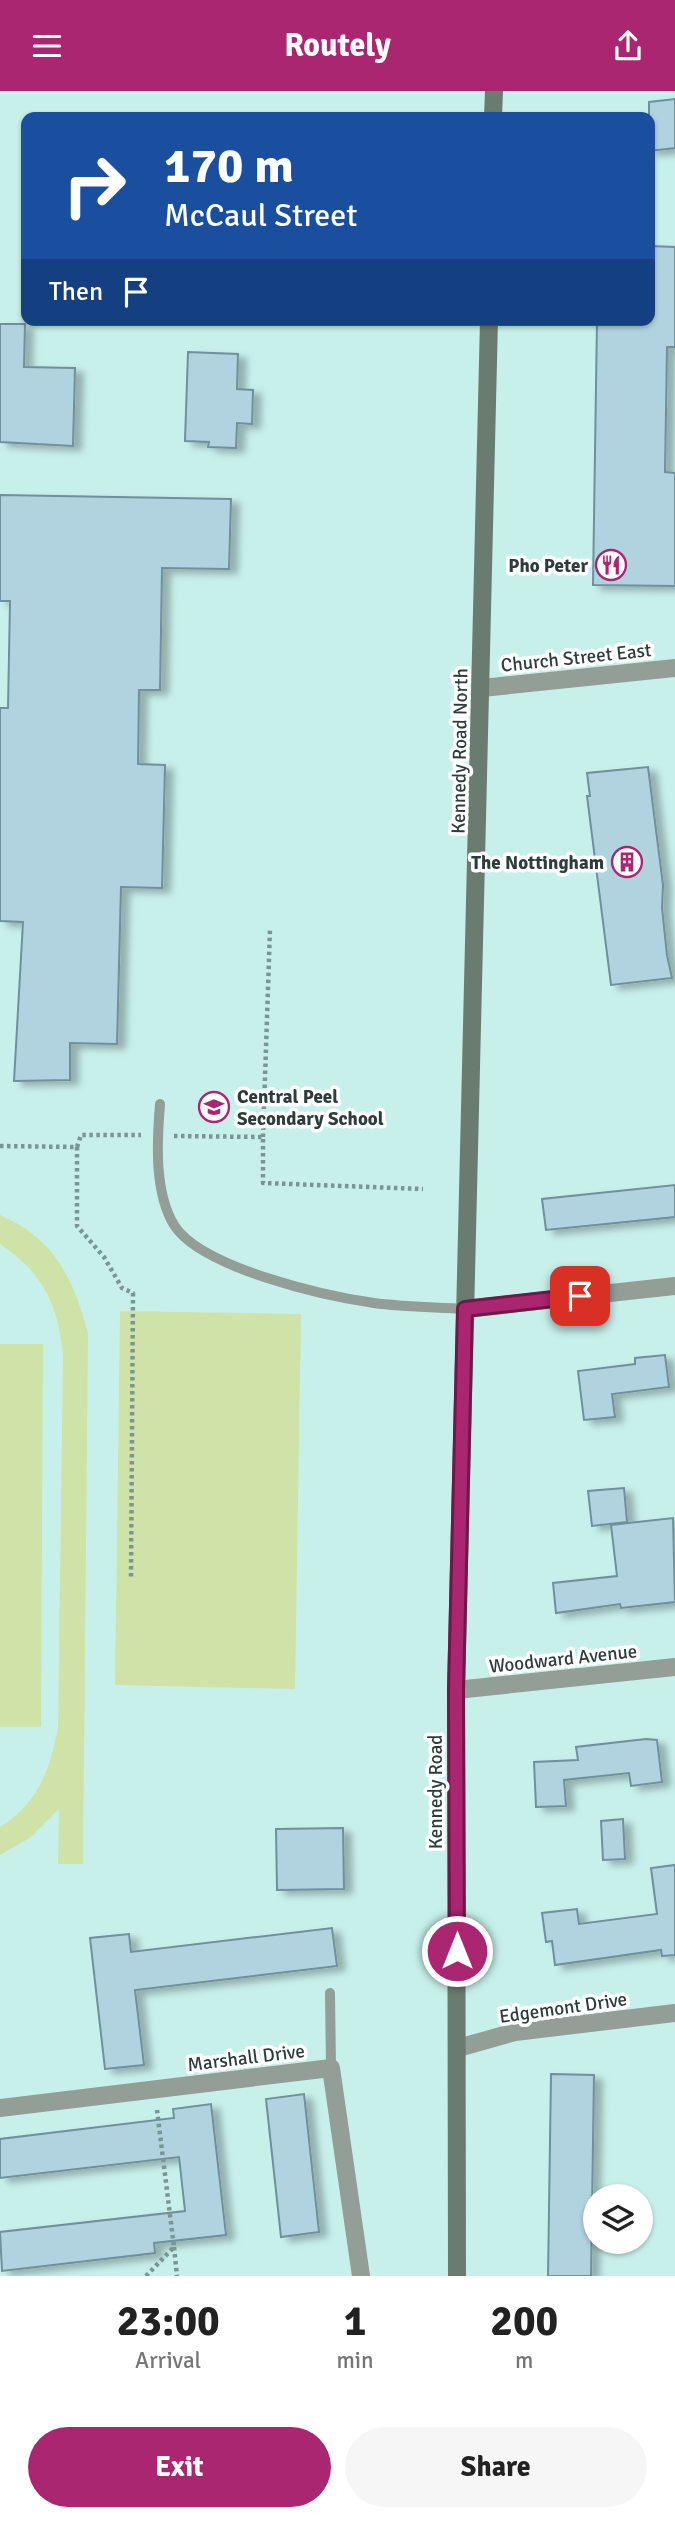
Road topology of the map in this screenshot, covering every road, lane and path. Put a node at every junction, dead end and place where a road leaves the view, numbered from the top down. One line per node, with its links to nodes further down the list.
1 (494, 91): 2 (main road)
2 (493, 112)
3 (489, 326): 5 (main road, Kennedy Road North)
4 (675, 668): 5 (street, Church Street East)
5 (482, 688): 14 (main road, Kennedy Road North)
6 (270, 929): 9 (path)
7 (160, 1104): 8 (lane)
8 (158, 1135): 9 (path); 11 (path); 14 (lane)
9 (263, 1137): 12 (path)
10 (0, 1146): 11 (path)
11 (77, 1147): 15 (path)
12 (423, 1189)
13 (675, 1286): 14 (street)
14 (465, 1309): 17 (main road, Kennedy Road)
15 (131, 1579)
16 (675, 1667): 17 (street, Woodward Avenue)
17 (456, 1690): 20 (main road, Kennedy Road)
18 (330, 1993): 21 (lane)
19 (675, 2013): 20 (street, Edgemont Drive)
20 (458, 2048): 28 (main road, Kennedy Road)
21 (331, 2068): 22 (street, Marshall Drive); 27 (street, Marshall Drive)
22 (155, 2089): 23 (street, Marshall Drive); 24 (path)
23 (0, 2108)
24 (174, 2247): 25 (path); 26 (path)
25 (146, 2276)
26 (177, 2276)
27 (361, 2276)
28 (457, 2276)

